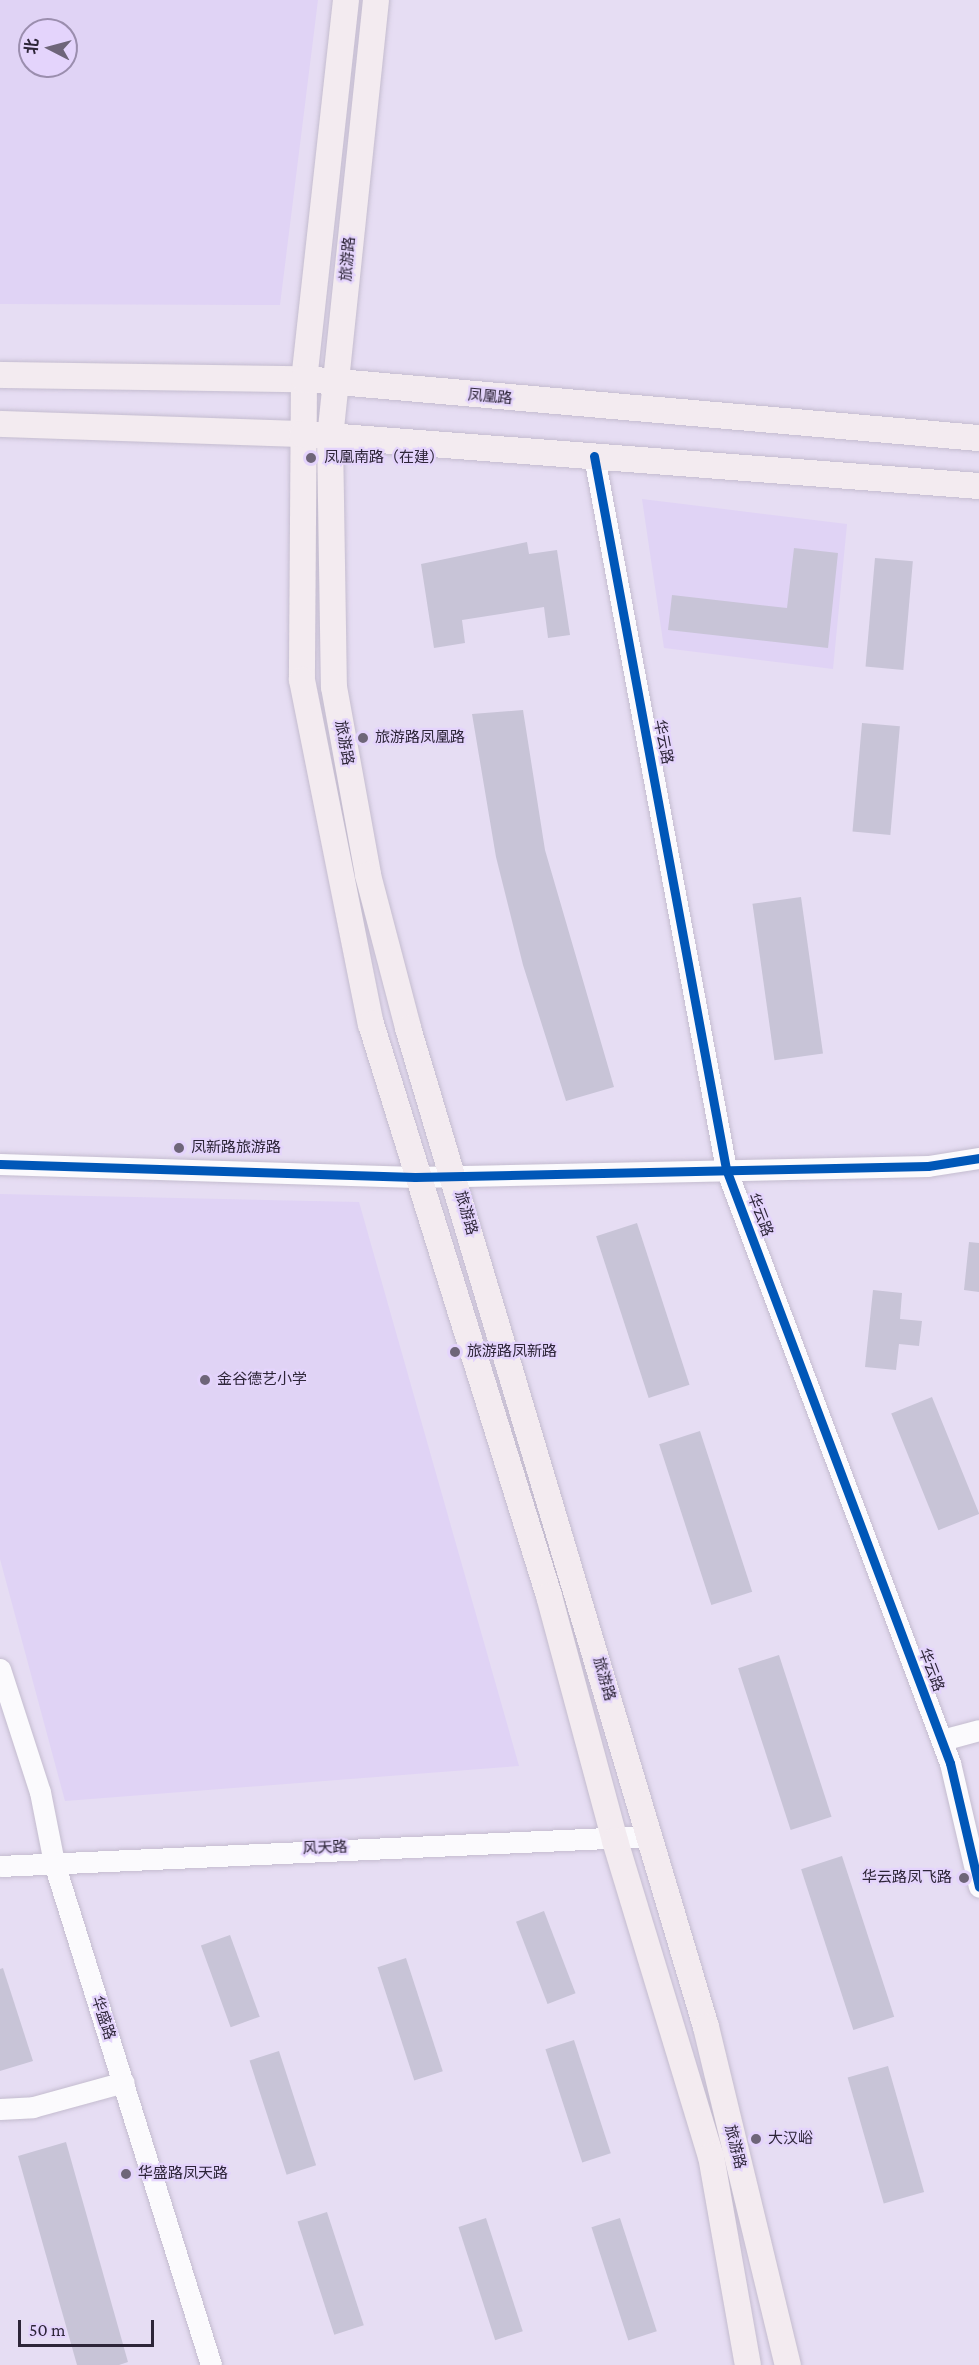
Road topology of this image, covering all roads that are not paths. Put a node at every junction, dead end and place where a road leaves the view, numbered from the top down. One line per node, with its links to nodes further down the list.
1 (346, 0): 4 (main road, 旅游路)
2 (375, 0): 5 (main road, 旅游路)
3 (0, 375): 4 (main road, 凤凰路)
4 (304, 379): 5 (main road, 凤凰路); 7 (main road, 旅游路)
5 (337, 384): 8 (main road, 旅游路); 9 (main road, 凤凰路)
6 (0, 424): 7 (main road)
7 (302, 434): 8 (main road); 16 (main road, 旅游路)
8 (330, 436): 10 (main road); 15 (main road, 旅游路)
9 (979, 438)
10 (594, 456): 11 (main road); 14 (street, 华云路)
11 (979, 486)
12 (979, 1158): 14 (street)
13 (0, 1164): 16 (street)
14 (726, 1169): 15 (street); 19 (street, 华云路)
15 (454, 1173): 16 (street); 20 (main road, 旅游路)
16 (415, 1177): 21 (main road, 旅游路)
17 (0, 1669): 22 (street, 华盛路)
18 (979, 1730): 19 (street)
19 (942, 1740): 24 (street, 华云路)
20 (650, 1836): 21 (street, 风天路); 29 (main road, 旅游路)
21 (615, 1841): 22 (street, 风天路); 28 (main road, 旅游路)
22 (54, 1863): 23 (street, 风天路); 25 (street, 华盛路)
23 (0, 1866)
24 (979, 1887)
25 (124, 2082): 26 (street); 27 (street, 华盛路)
26 (0, 2109)
27 (211, 2365)
28 (748, 2365)
29 (788, 2365)

